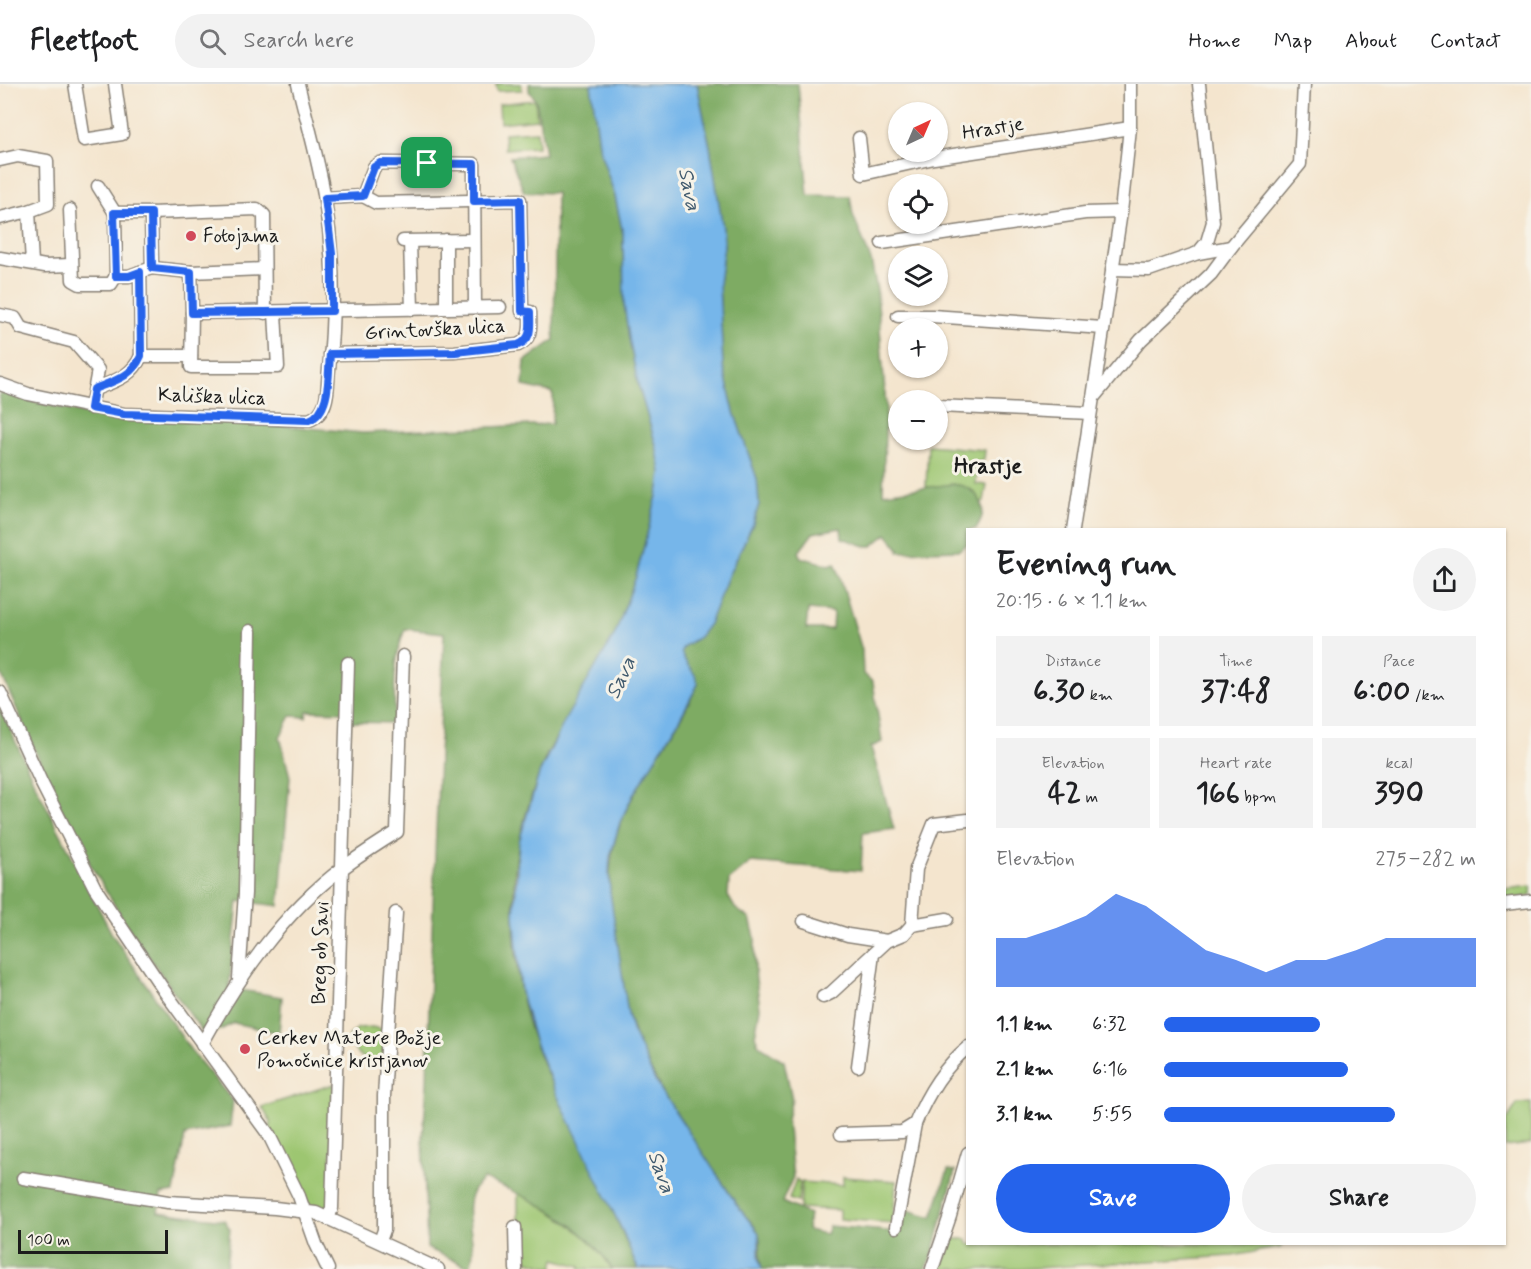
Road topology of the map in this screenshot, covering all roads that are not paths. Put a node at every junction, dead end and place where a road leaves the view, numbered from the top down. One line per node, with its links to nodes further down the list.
1 (75, 84): 2 (street)
2 (115, 84)
3 (298, 84): 12 (street, Kališka ulica)
4 (1130, 84): 7 (street)
5 (1198, 84): 24 (street)
6 (1304, 84): 23 (street)
7 (1130, 128): 8 (street, Hrastje); 16 (street)
8 (859, 138)
9 (0, 160): 15 (street)
10 (98, 186): 17 (street)
11 (363, 196): 12 (street, Grintovška ulica); 13 (street, Grintovška ulica); 13 (street, Grintovška ulica)
12 (325, 198): 37 (street, Kališka ulica)
13 (474, 201): 21 (street, Grintovška ulica); 43 (street, Grintovška ulica)
14 (70, 210): 27 (street)
15 (29, 211): 19 (street); 26 (street)
16 (1121, 212): 22 (street); 29 (street)
17 (114, 213): 18 (street, Kališka ulica); 32 (street)
18 (151, 213): 28 (street, Kališka ulica); 30 (street)
19 (0, 218)
20 (446, 240): 21 (street, Grintovška ulica); 33 (street, Grintovška ulica); 36 (street, Grintovška ulica)
21 (473, 240): 34 (street, Grintovška ulica)
22 (882, 243)
23 (1231, 247): 24 (street); 48 (street)
24 (1198, 253): 29 (street)
25 (0, 258): 26 (street)
26 (32, 263): 27 (street)
27 (71, 265): 32 (street)
28 (264, 269): 31 (street); 39 (street, Kališka ulica)
29 (1112, 269): 42 (street)
30 (146, 270): 31 (street); 32 (street); 44 (street)
31 (191, 272): 38 (street, Kališka ulica)
32 (116, 276)
33 (446, 307): 34 (street); 36 (street)
34 (476, 307): 35 (street)
35 (500, 307)
36 (412, 309): 37 (street)
37 (332, 311): 39 (street); 43 (street, Kališka ulica)
38 (192, 313): 39 (street); 45 (street, Kališka ulica)
39 (270, 313): 45 (street, Kališka ulica)
40 (0, 315): 47 (street)
41 (898, 316): 42 (street)
42 (1103, 328): 48 (street)
43 (330, 354): 50 (street, Kališka ulica)
44 (141, 356): 45 (street, Kališka ulica); 47 (street)
45 (190, 356)
46 (0, 384): 50 (street, Kališka ulica)
47 (94, 389): 50 (street)
48 (1092, 399): 51 (street)
49 (948, 406): 51 (street)
50 (91, 408)
51 (1090, 413): 52 (street)
52 (1073, 528)
53 (250, 631): 67 (street, Breg ob Savi)
54 (403, 656): 58 (street, Breg ob Savi)
55 (348, 663): 58 (street, Breg ob Savi)
56 (0, 692): 69 (street)
57 (966, 820): 64 (street)
58 (343, 868): 67 (street, Breg ob Savi); 77 (street, Breg ob Savi)
59 (1531, 901): 60 (street)
60 (1506, 904)
61 (396, 913): 80 (street)
62 (947, 919): 64 (street)
63 (804, 921): 65 (street)
64 (912, 925): 65 (street)
65 (887, 941): 66 (street)
66 (873, 954): 68 (street); 71 (street)
67 (239, 980): 69 (street, Breg ob Savi)
68 (822, 998)
69 (202, 1044): 76 (street)
70 (966, 1049): 72 (street)
71 (858, 1066)
72 (915, 1124): 73 (street); 79 (street)
73 (841, 1134)
74 (966, 1160): 84 (street)
75 (23, 1178): 76 (street)
76 (304, 1212): 77 (street); 81 (street)
77 (328, 1219): 80 (street)
78 (515, 1227): 83 (street)
79 (896, 1227)
80 (380, 1242): 82 (street)
81 (328, 1269)
82 (438, 1269)
83 (516, 1269)
84 (932, 1269)

